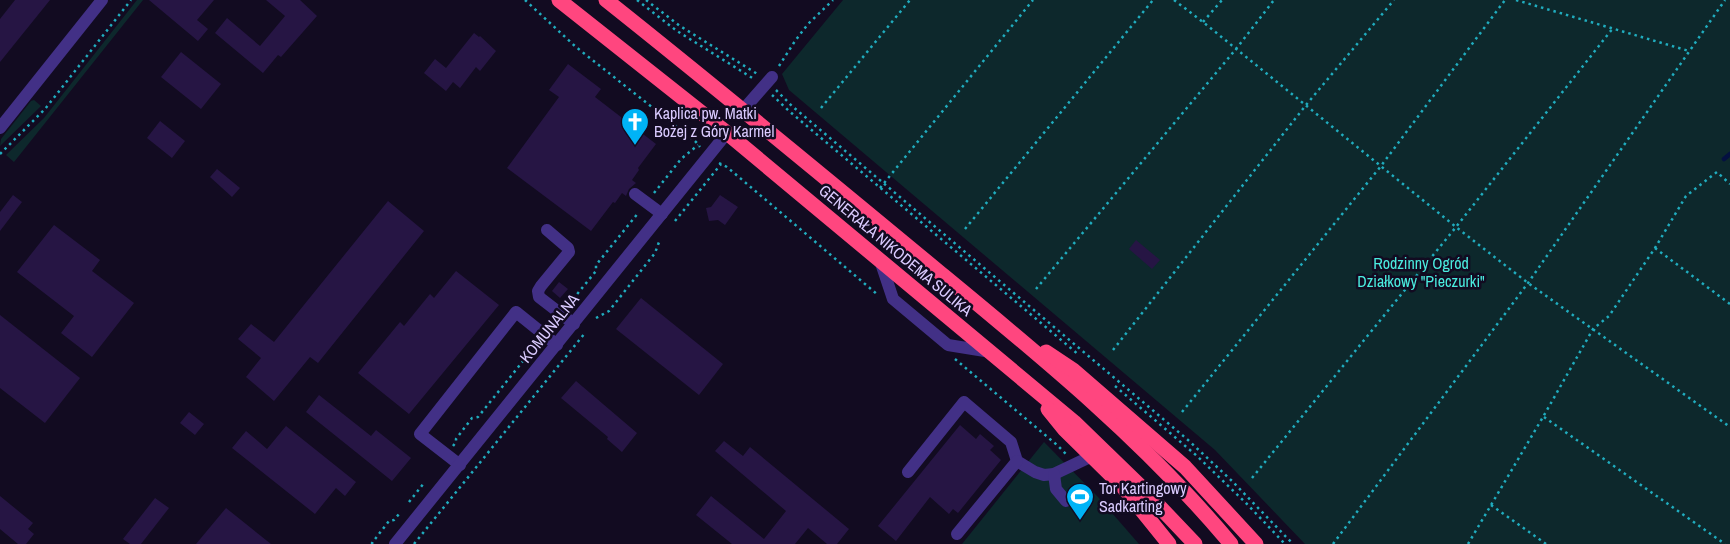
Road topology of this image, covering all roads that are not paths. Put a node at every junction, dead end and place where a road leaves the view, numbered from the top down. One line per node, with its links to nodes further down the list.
1 (102, 0): 6 (street)
2 (559, 0): 7 (highway, GENERAŁA NIKODEMA SULIKA)
3 (606, 0): 5 (highway, GENERAŁA NIKODEMA SULIKA)
4 (769, 80): 5 (street)
5 (743, 110): 12 (highway, GENERAŁA NIKODEMA SULIKA)
6 (0, 128)
7 (727, 132): 9 (street, KOMUNALNA); 11 (highway, GENERAŁA NIKODEMA SULIKA)
8 (635, 194): 9 (street)
9 (662, 214): 13 (street, KOMUNALNA)
10 (548, 230): 13 (street)
11 (880, 260): 15 (highway, GENERAŁA NIKODEMA SULIKA); 15 (street)
12 (994, 317): 27 (highway, GENERAŁA NIKODEMA SULIKA); 28 (highway)
13 (574, 324): 14 (street, KOMUNALNA)
14 (557, 345): 19 (street, KOMUNALNA); 19 (street)
15 (990, 352): 16 (highway, GENERAŁA NIKODEMA SULIKA)
16 (1021, 377): 17 (highway); 26 (highway, GENERAŁA NIKODEMA SULIKA)
17 (1092, 456): 21 (street); 25 (highway)
18 (1017, 460): 20 (street); 21 (street); 23 (street)
19 (460, 465): 24 (street, KOMUNALNA)
20 (908, 472)
21 (1054, 474): 22 (street)
22 (1066, 501)
23 (957, 534)
24 (396, 544)
25 (1169, 544)
26 (1195, 544)
27 (1231, 544)
28 (1256, 544)

